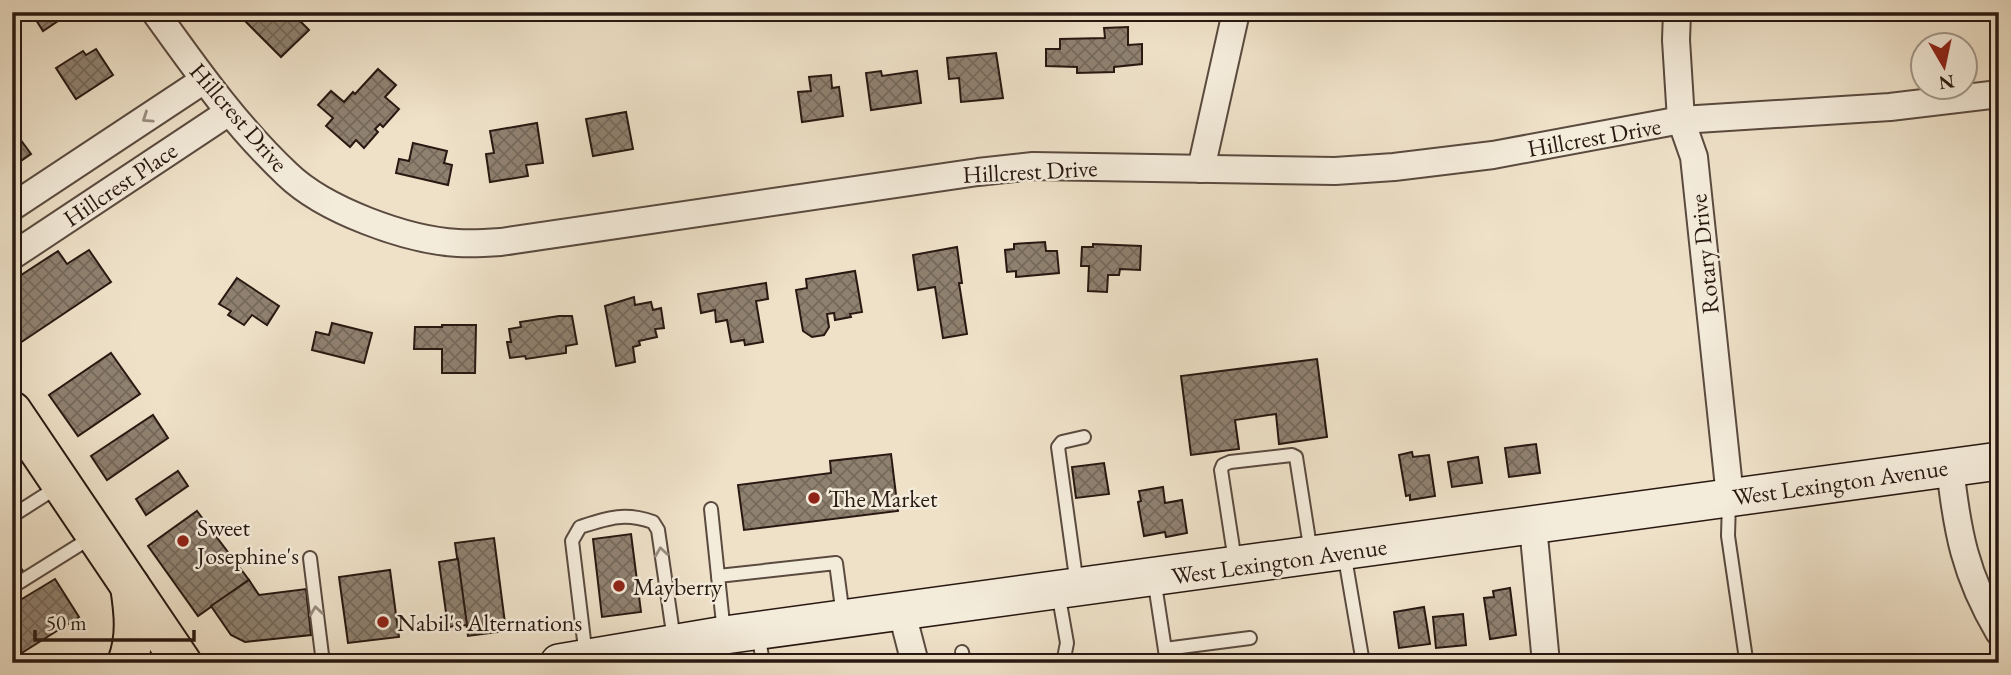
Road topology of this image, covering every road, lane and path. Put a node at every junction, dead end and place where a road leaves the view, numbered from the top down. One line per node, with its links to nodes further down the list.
1 (155, 12): 4 (street, Hillcrest Drive)
2 (1236, 12): 8 (street)
3 (1677, 12): 7 (street, Rotary Drive)
4 (204, 80): 6 (street, Hillcrest Drive); 9 (street, Hillcrest Place, one-way to 9)
5 (1999, 94): 7 (street, Hillcrest Drive)
6 (229, 111): 8 (street, Hillcrest Drive); 10 (street, Hillcrest Place)
7 (1682, 120): 8 (street, Hillcrest Drive); 16 (street, Rotary Drive)
8 (1201, 169)
9 (12, 207)
10 (12, 257)
11 (14, 417): 15 (main road)
12 (1084, 437): 28 (lane)
13 (1999, 461): 14 (street, West Lexington Avenue)
14 (1950, 467): 16 (street, West Lexington Avenue); 31 (street)
15 (62, 484): 18 (lane); 20 (main road)
16 (1730, 497): 19 (street, West Lexington Avenue); 37 (lane)
17 (711, 509): 24 (lane)
18 (12, 516)
19 (1533, 526): 21 (street, West Lexington Avenue); 45 (street)
20 (97, 534): 26 (main road); 27 (lane)
21 (1328, 554): 23 (street, West Lexington Avenue); 23 (lane); 44 (lane)
22 (310, 558): 41 (lane, one-way to 22)
23 (1236, 567): 25 (street, West Lexington Avenue)
24 (718, 576): 30 (lane); 34 (lane)
25 (1154, 578): 28 (street, West Lexington Avenue); 36 (lane)
26 (130, 584): 39 (main road); 40 (main road)
27 (12, 587)
28 (1068, 590): 29 (street, West Lexington Avenue); 43 (lane)
29 (902, 613): 30 (street, West Lexington Avenue); 42 (street)
30 (843, 620): 34 (street, West Lexington Avenue)
31 (1999, 632)
32 (1250, 638): 36 (lane)
33 (674, 643): 34 (street, West Lexington Avenue); 35 (street, West Lexington Avenue); 38 (lane, one-way to 38)
34 (749, 643)
35 (637, 656): 38 (street, West Lexington Avenue)
36 (1166, 656)
37 (1746, 659)
38 (572, 660)
39 (127, 663)
40 (182, 663)
41 (323, 663)
42 (915, 663)
43 (1063, 663)
44 (1363, 663)
45 (1546, 663)

